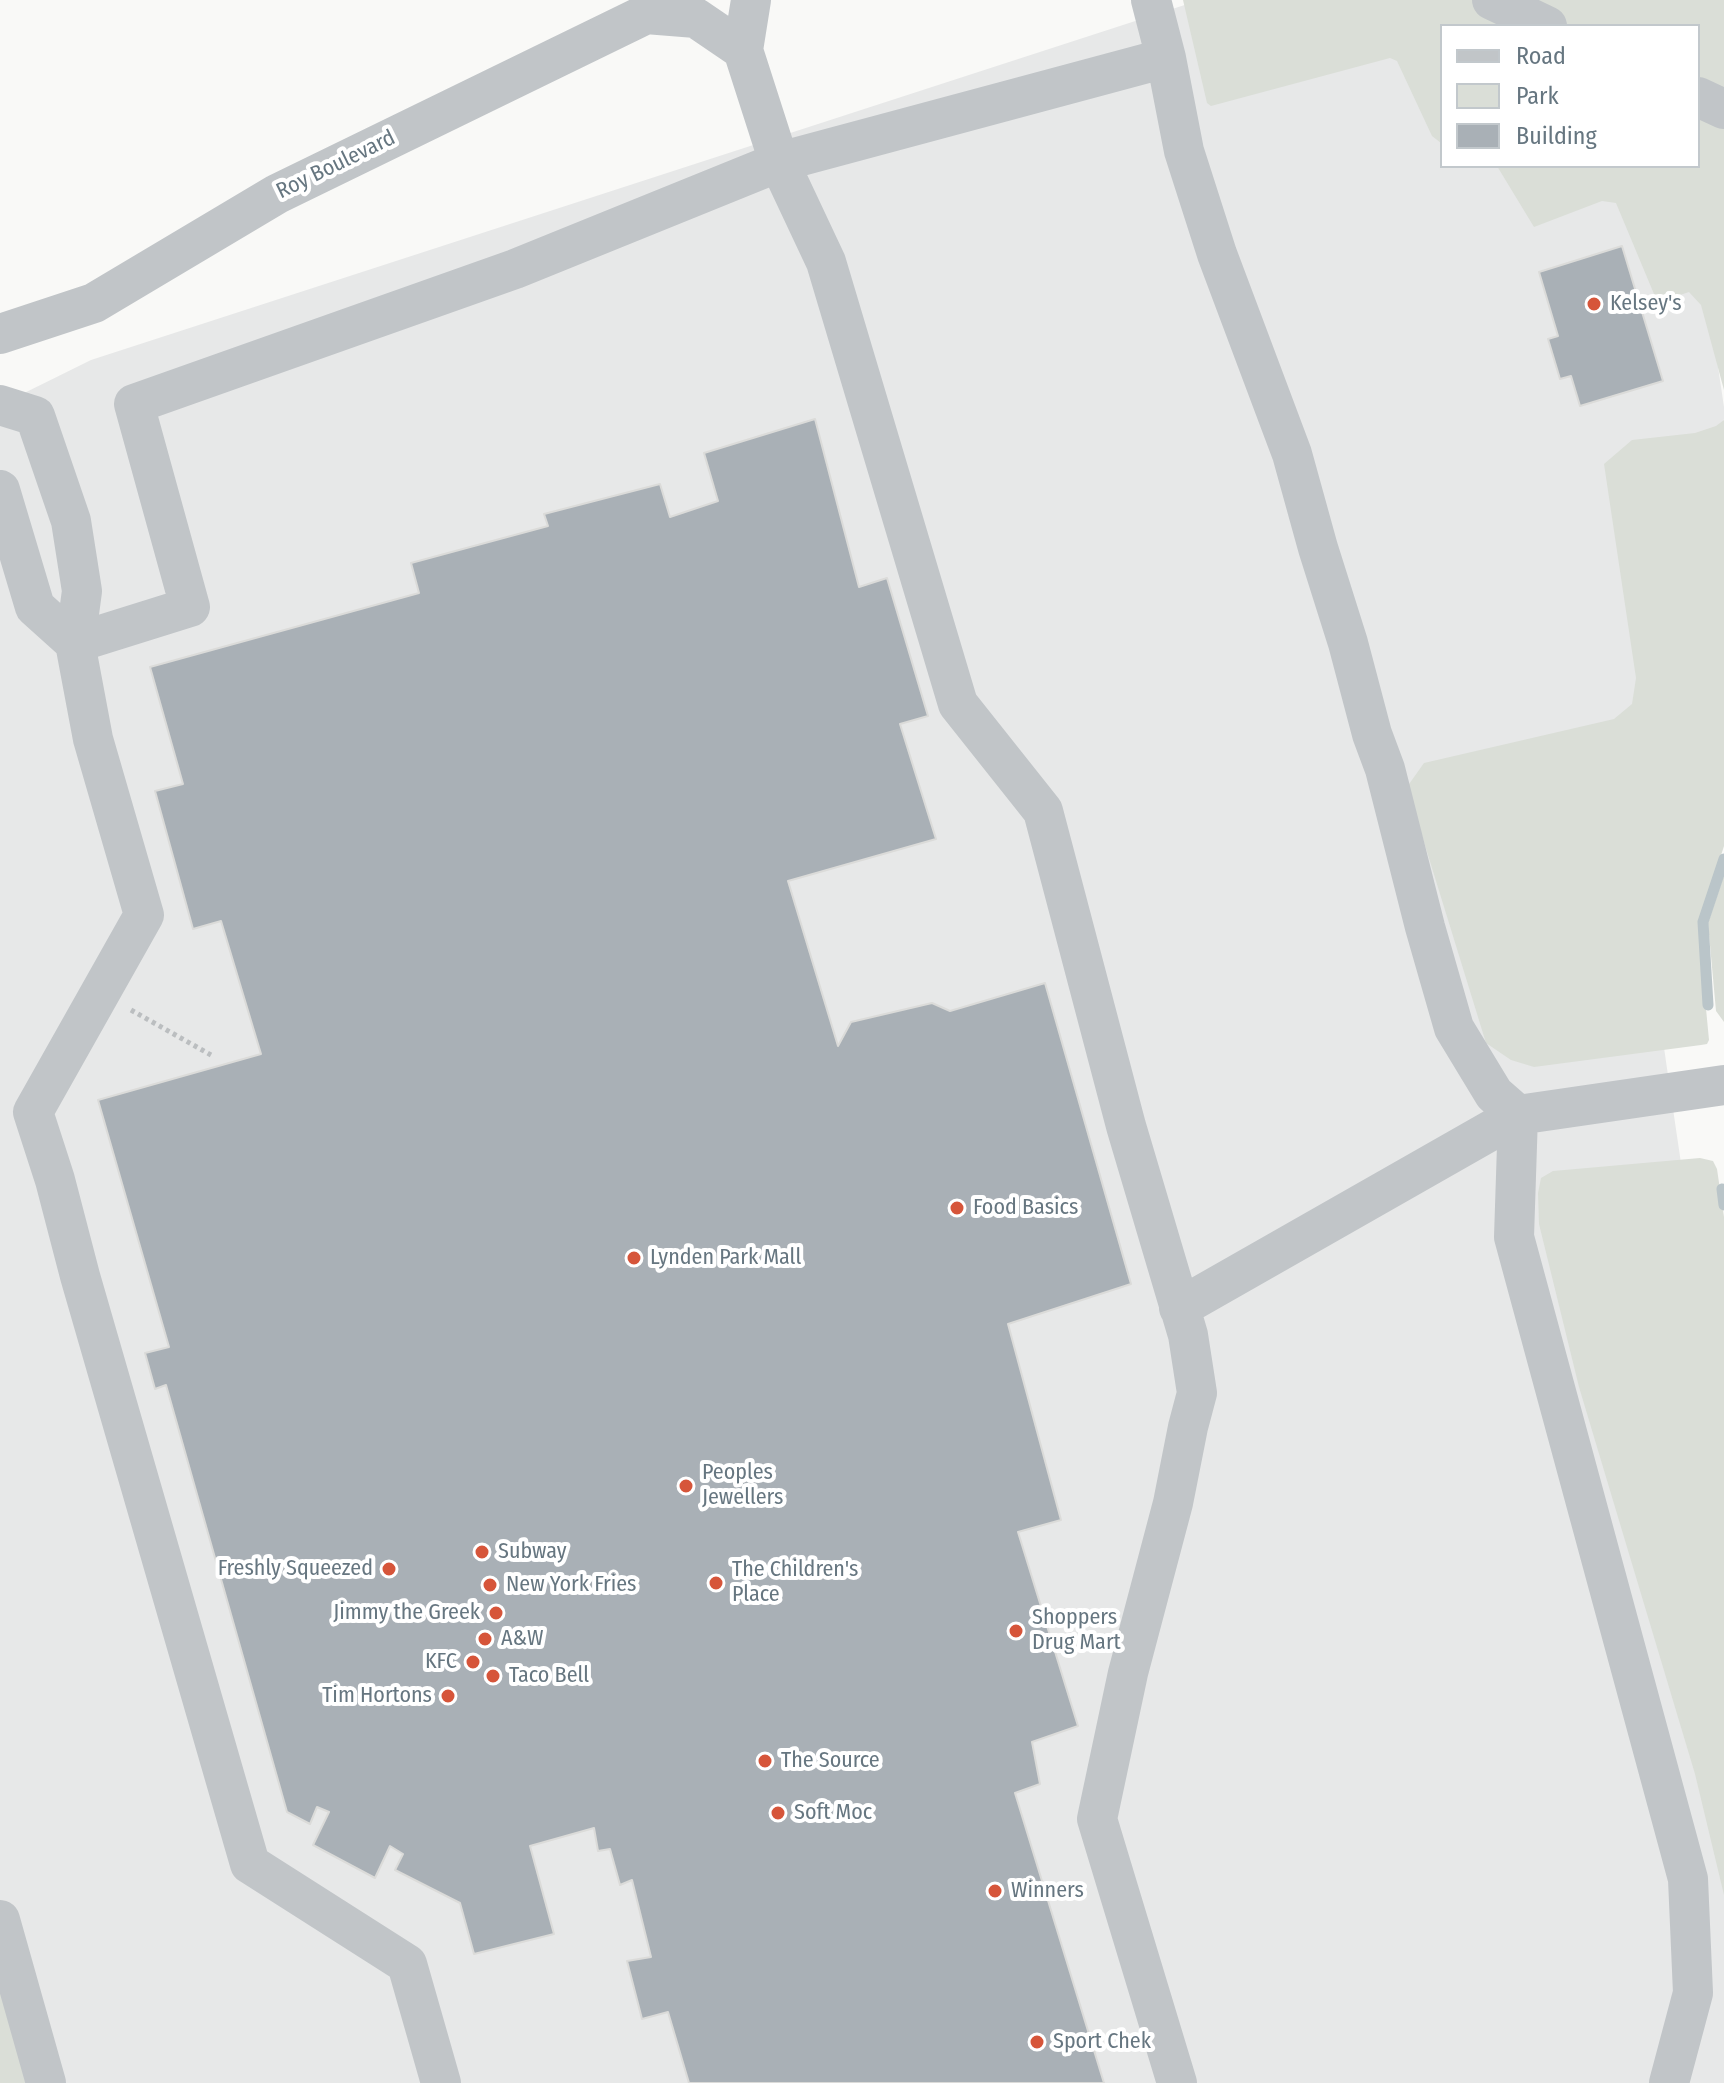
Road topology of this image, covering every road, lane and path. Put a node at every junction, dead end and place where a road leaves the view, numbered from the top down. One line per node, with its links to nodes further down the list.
1 (751, 0): 6 (street)
2 (1151, 0): 7 (street)
3 (1492, 0): 5 (street)
4 (661, 7): 6 (street); 11 (street, Roy Boulevard)
5 (1543, 24)
6 (743, 50): 10 (street)
7 (1166, 58): 10 (street); 18 (street)
8 (1700, 98): 9 (street)
9 (1724, 109)
10 (779, 162): 14 (street); 19 (street)
11 (0, 334)
12 (0, 405): 14 (street)
13 (0, 490): 14 (street)
14 (75, 643): 15 (street)
15 (100, 993): 16 (path); 22 (street)
16 (211, 1055)
17 (1724, 1085): 18 (street)
18 (1518, 1115): 19 (street); 24 (street)
19 (1179, 1308): 23 (street)
20 (0, 1920): 21 (street)
21 (46, 2083)
22 (441, 2083)
23 (1177, 2083)
24 (1669, 2083)

